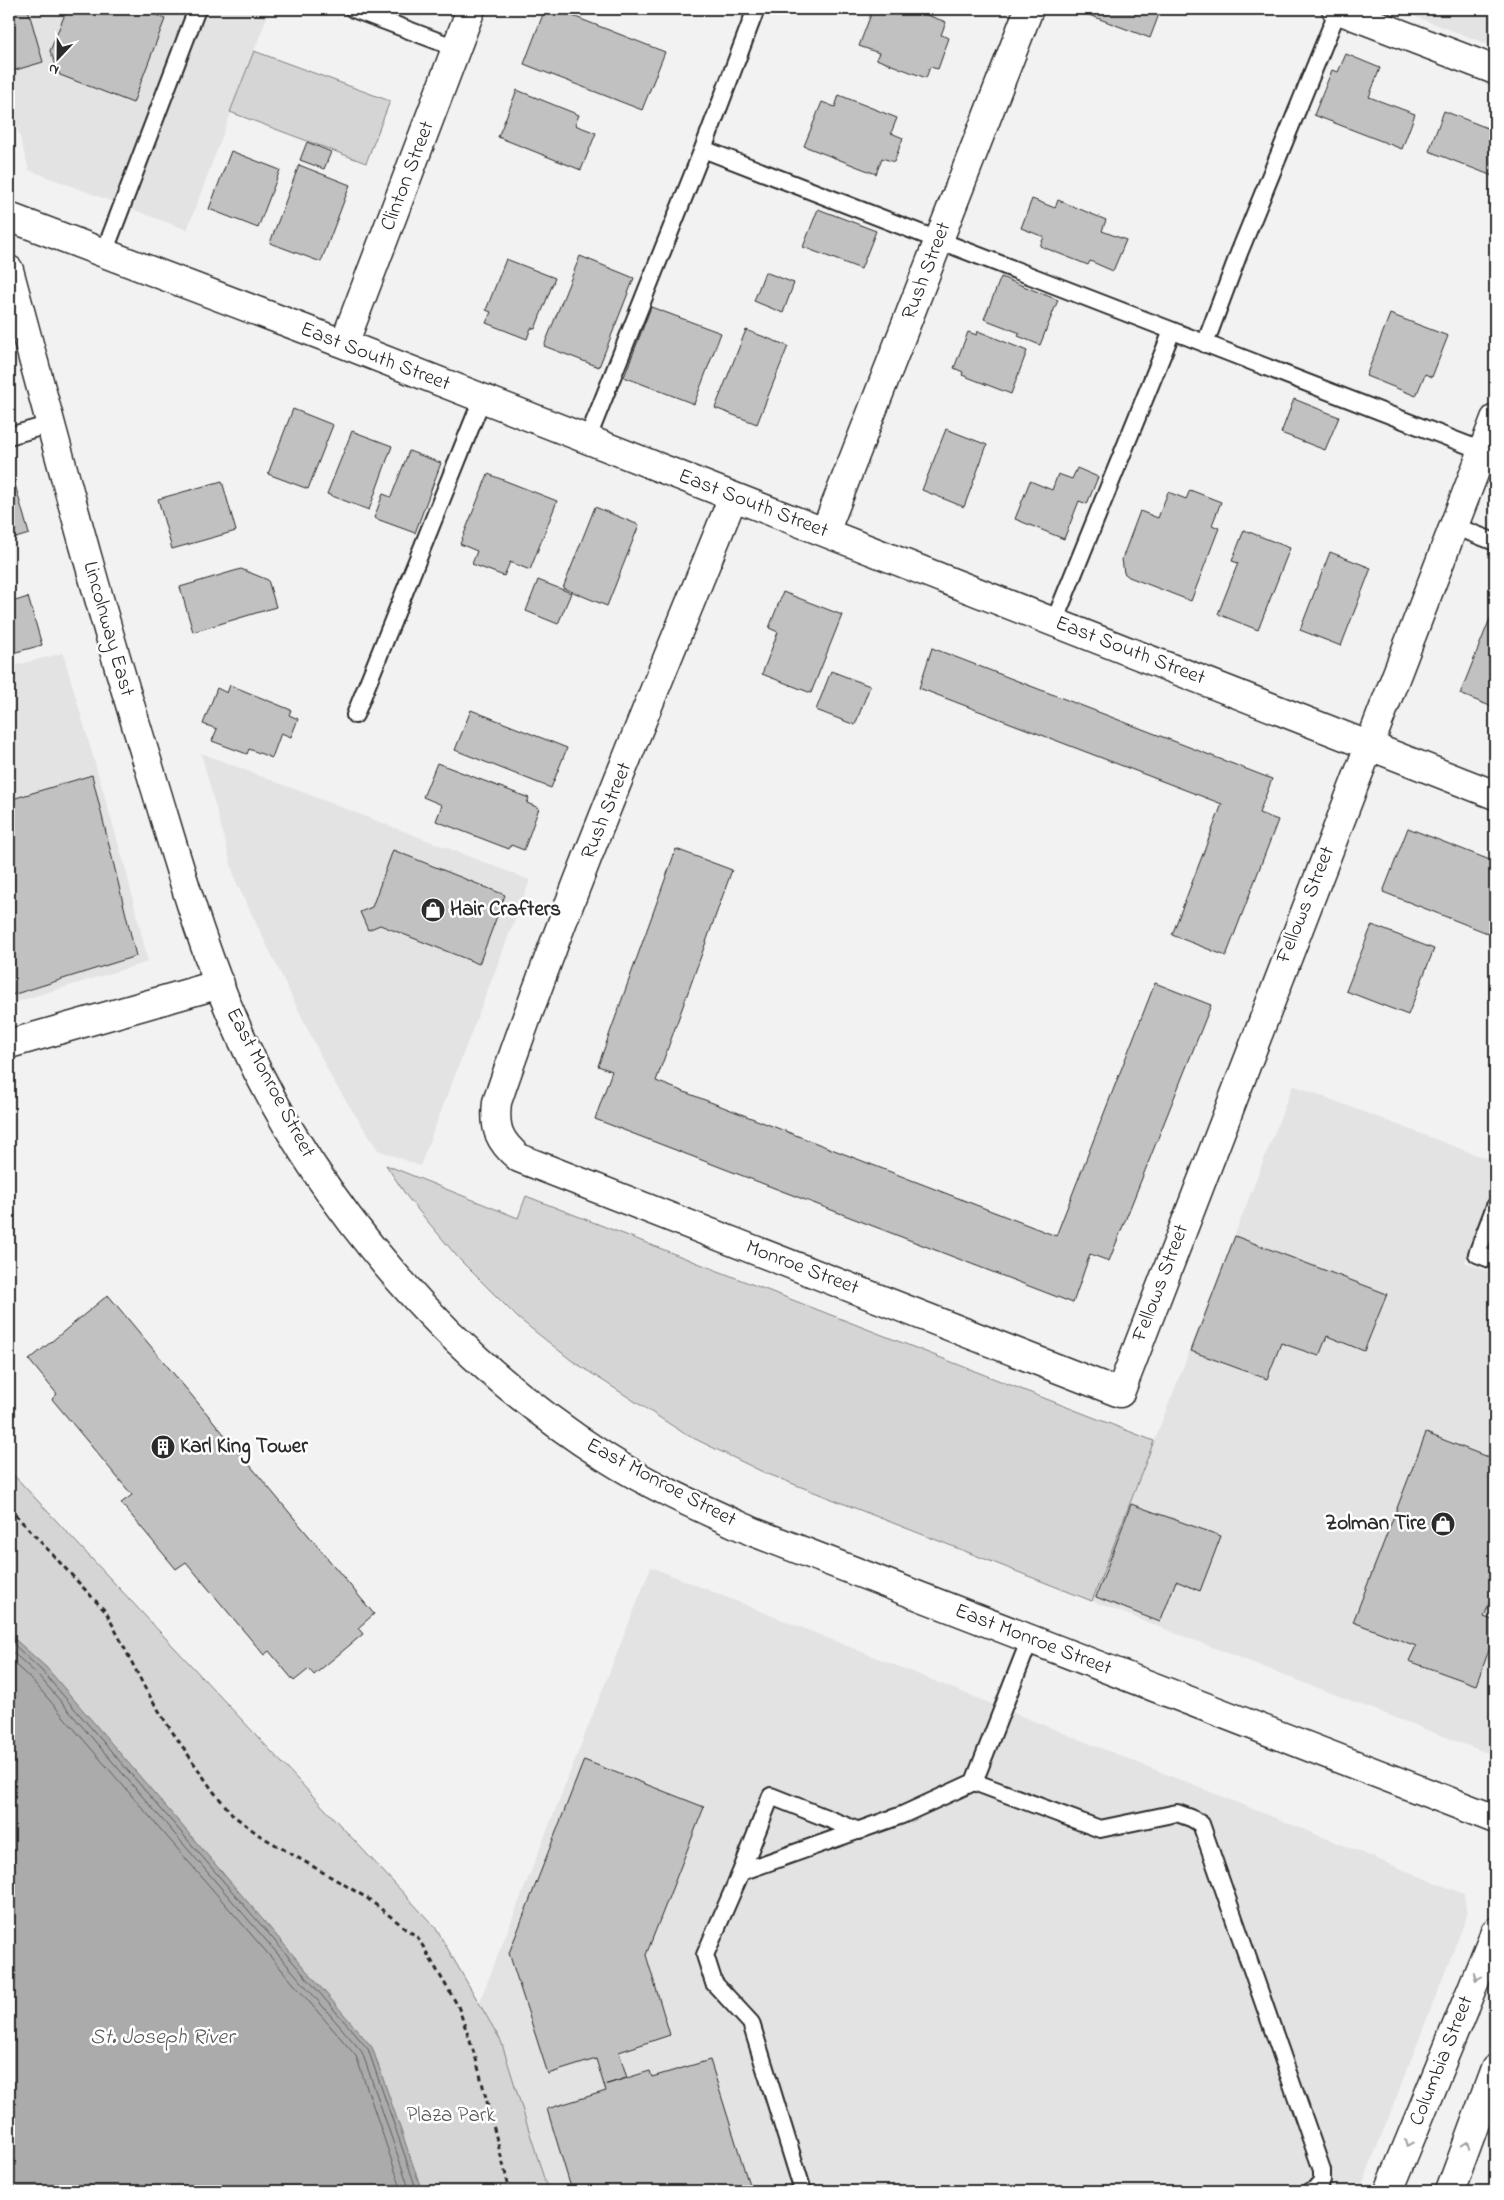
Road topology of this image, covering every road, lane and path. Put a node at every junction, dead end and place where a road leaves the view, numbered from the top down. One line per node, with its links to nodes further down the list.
1 (197, 9): 12 (lane)
2 (353, 9): 7 (lane)
3 (472, 9): 7 (street, Clinton Street)
4 (756, 9): 9 (lane)
5 (1029, 9): 11 (street, Rush Street)
6 (1337, 9): 8 (street); 16 (lane)
7 (456, 48): 15 (street, Clinton Street)
8 (1495, 70)
9 (703, 149): 11 (lane); 21 (lane)
10 (9, 217): 12 (street, East South Street)
11 (939, 241): 14 (lane); 25 (street, Rush Street)
12 (104, 253): 15 (street, East South Street)
13 (9, 270): 19 (street, Lincolnway East)
14 (1172, 331): 16 (lane); 27 (lane)
15 (344, 344): 17 (street, East South Street)
16 (1205, 344): 22 (lane)
17 (482, 399): 21 (street, East South Street); 28 (lane)
18 (1495, 419): 22 (street, Fellows Street)
19 (51, 424): 20 (lane); 31 (street, Lincolnway East)
20 (9, 436)
21 (587, 440): 23 (street, East South Street)
22 (1483, 451): 24 (street, Fellows Street)
23 (733, 497): 25 (street, East South Street); 33 (street, Rush Street)
24 (1454, 526): 26 (lane); 29 (street, Fellows Street)
25 (825, 532): 27 (street, East South Street)
26 (1495, 542)
27 (1054, 622): 29 (street, East South Street)
28 (355, 714)
29 (1370, 744): 30 (street, East South Street); 36 (street, Fellows Street)
30 (1495, 795)
31 (220, 984): 32 (street, East Monroe Street); 38 (street, East Monroe Street)
32 (9, 1044)
33 (498, 1128): 36 (street, Monroe Street)
34 (1495, 1206): 35 (lane)
35 (1495, 1261)
36 (1120, 1393)
37 (9, 1508): 45 (path)
38 (1030, 1639): 39 (lane); 40 (street, East Monroe Street)
39 (974, 1782): 41 (lane); 47 (lane)
40 (1495, 1819)
41 (859, 1831): 42 (lane); 42 (lane)
42 (741, 1872): 46 (lane)
43 (1495, 1932): 48 (street, Columbia Street, one-way to 48)
44 (1495, 2069): 49 (street, one-way to 44)
45 (510, 2191)
46 (803, 2191)
47 (1310, 2191)
48 (1389, 2191)
49 (1450, 2191)

